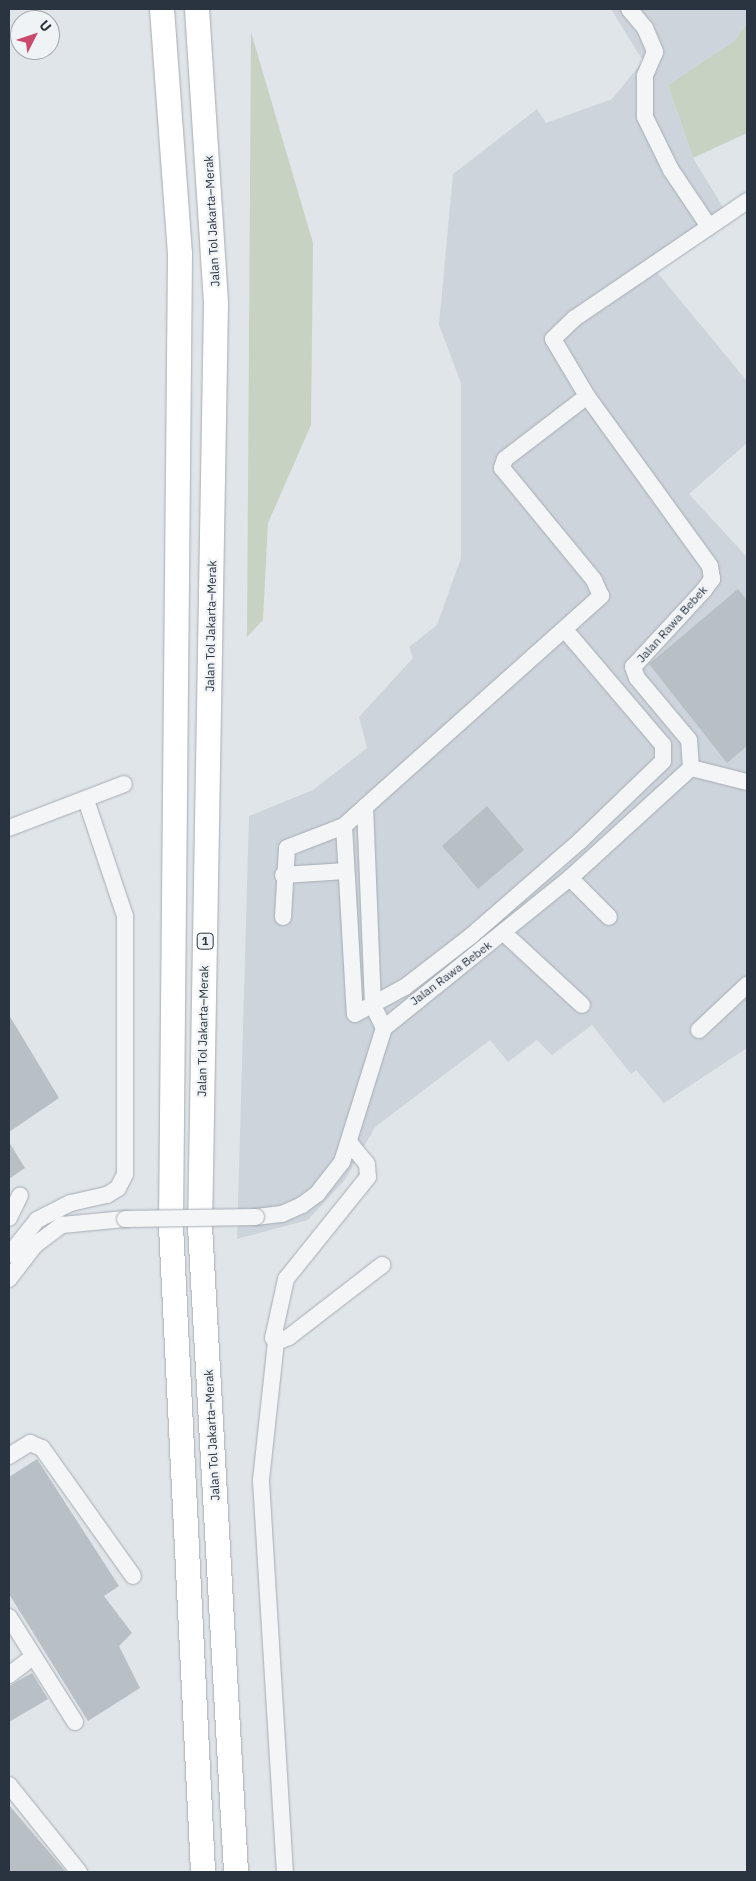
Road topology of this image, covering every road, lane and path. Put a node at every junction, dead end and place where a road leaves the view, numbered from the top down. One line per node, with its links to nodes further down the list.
1 (162, 9): 41 (highway)
2 (197, 9): 42 (highway, Jalan Tol Jakarta–Merak / 1)
3 (629, 9): 5 (street)
4 (747, 201): 5 (street, Jalan Rawa Bebek)
5 (708, 226): 6 (street, Jalan Rawa Bebek)
6 (587, 396): 7 (street); 8 (street, Jalan Rawa Bebek)
7 (565, 630): 12 (street); 22 (street)
8 (691, 768): 9 (street); 17 (street, Jalan Rawa Bebek)
9 (747, 782)
10 (124, 784): 11 (street)
11 (86, 800): 14 (street); 29 (street)
12 (365, 807): 13 (street); 22 (street)
13 (344, 826): 15 (street); 16 (street)
14 (9, 828)
15 (346, 872): 16 (street); 22 (street)
16 (282, 875): 18 (street)
17 (570, 878): 19 (street); 20 (street, Jalan Rawa Bebek)
18 (283, 917)
19 (609, 917)
20 (504, 933): 23 (street); 24 (street, Jalan Rawa Bebek)
21 (747, 985): 25 (street)
22 (373, 1005): 24 (street)
23 (582, 1005)
24 (384, 1028): 26 (street)
25 (700, 1030)
26 (349, 1142): 31 (street, bridge); 32 (street)
27 (20, 1195): 28 (street)
28 (9, 1218)
29 (9, 1255)
30 (382, 1266): 32 (street)
31 (9, 1279)
32 (276, 1342): 43 (street)
33 (9, 1456): 34 (street)
34 (133, 1576)
35 (9, 1617): 36 (street)
36 (34, 1657): 37 (street); 38 (street)
37 (9, 1675)
38 (75, 1722)
39 (9, 1785): 40 (street)
40 (79, 1872)
41 (203, 1872)
42 (236, 1872)
43 (285, 1872)

